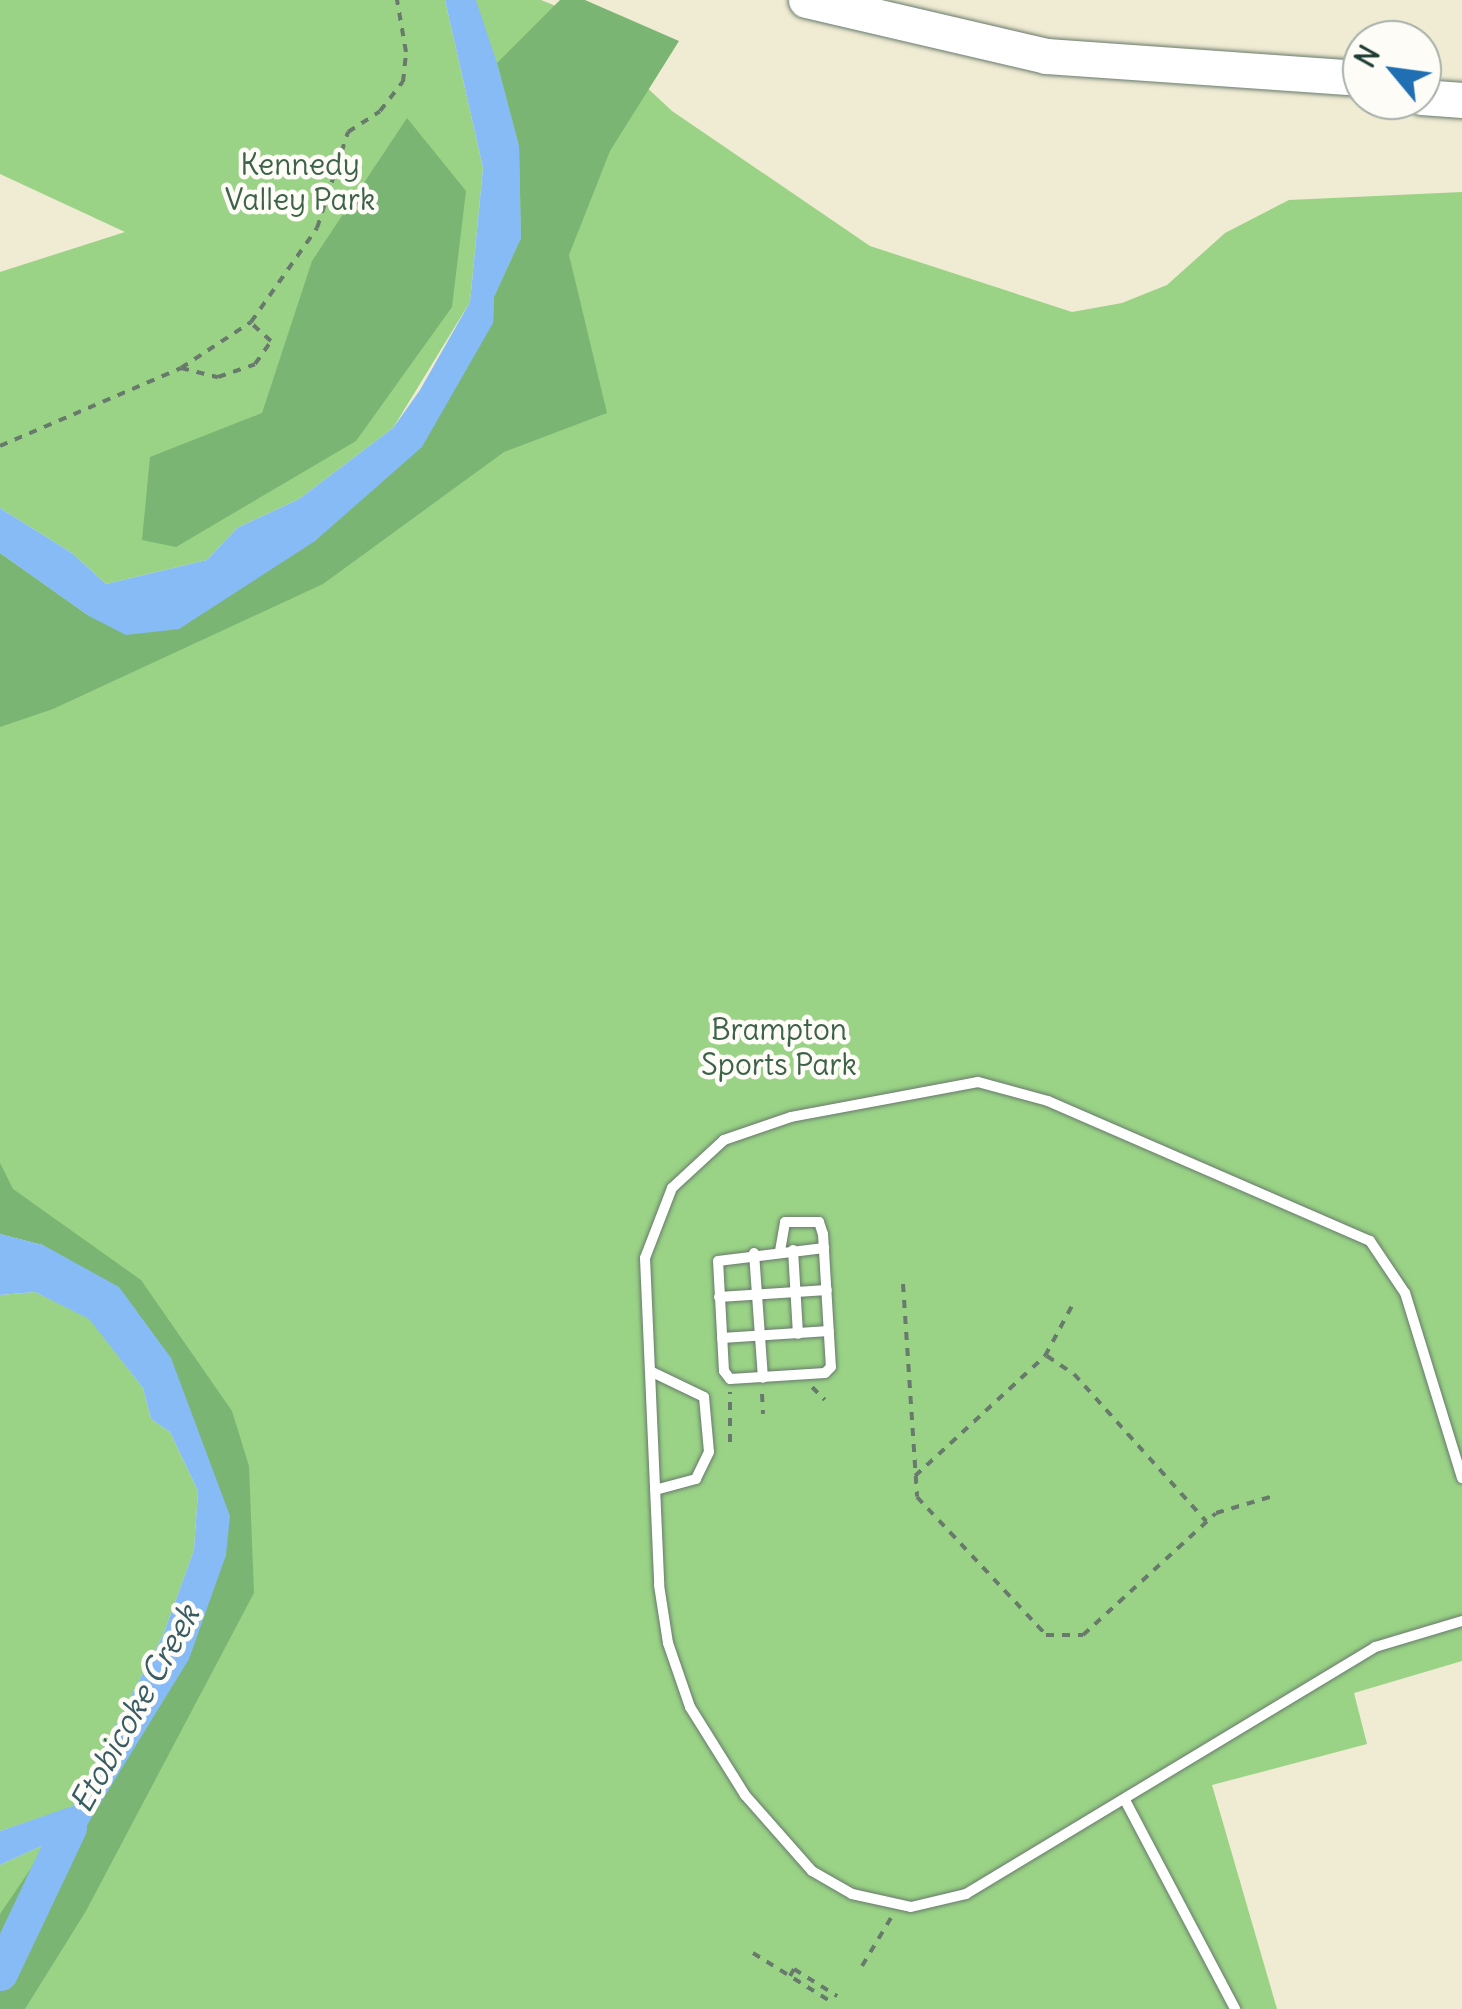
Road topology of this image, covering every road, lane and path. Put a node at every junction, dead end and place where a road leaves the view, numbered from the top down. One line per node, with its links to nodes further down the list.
1 (398, 0): 6 (path)
2 (806, 0): 3 (highway)
3 (1165, 69): 4 (highway); 5 (highway)
4 (1342, 77)
5 (1342, 93)
6 (251, 322): 7 (path); 7 (path)
7 (180, 368): 8 (path)
8 (0, 446)
9 (824, 1248): 10 (lane); 10 (lane); 13 (lane)
10 (787, 1251): 11 (lane); 14 (lane)
11 (754, 1254): 15 (lane); 16 (lane)
12 (903, 1284): 30 (path)
13 (827, 1290): 14 (lane); 18 (lane)
14 (796, 1292): 15 (lane); 19 (lane)
15 (757, 1295): 16 (lane); 20 (lane)
16 (719, 1298): 21 (lane)
17 (1073, 1304): 22 (path)
18 (830, 1332): 19 (lane); 24 (lane)
19 (798, 1334): 20 (lane)
20 (760, 1336): 21 (lane); 24 (lane)
21 (722, 1338): 24 (lane)
22 (1045, 1356): 30 (path); 34 (path)
23 (650, 1371): 31 (lane); 32 (lane); 32 (lane)
24 (762, 1383): 28 (path)
25 (812, 1384): 27 (path)
26 (730, 1390): 29 (path)
27 (825, 1400)
28 (763, 1414)
29 (721, 1442)
30 (915, 1476): 34 (path)
31 (1462, 1478)
32 (655, 1490): 37 (lane)
33 (1274, 1496): 34 (path)
34 (1206, 1521)
35 (1462, 1621): 36 (lane)
36 (1126, 1802): 37 (lane); 43 (lane)
37 (898, 1906): 39 (path)
38 (753, 1953): 40 (path)
39 (862, 1966)
40 (790, 1976): 41 (path); 42 (path)
41 (837, 1996)
42 (833, 2003)
43 (1235, 2009)

